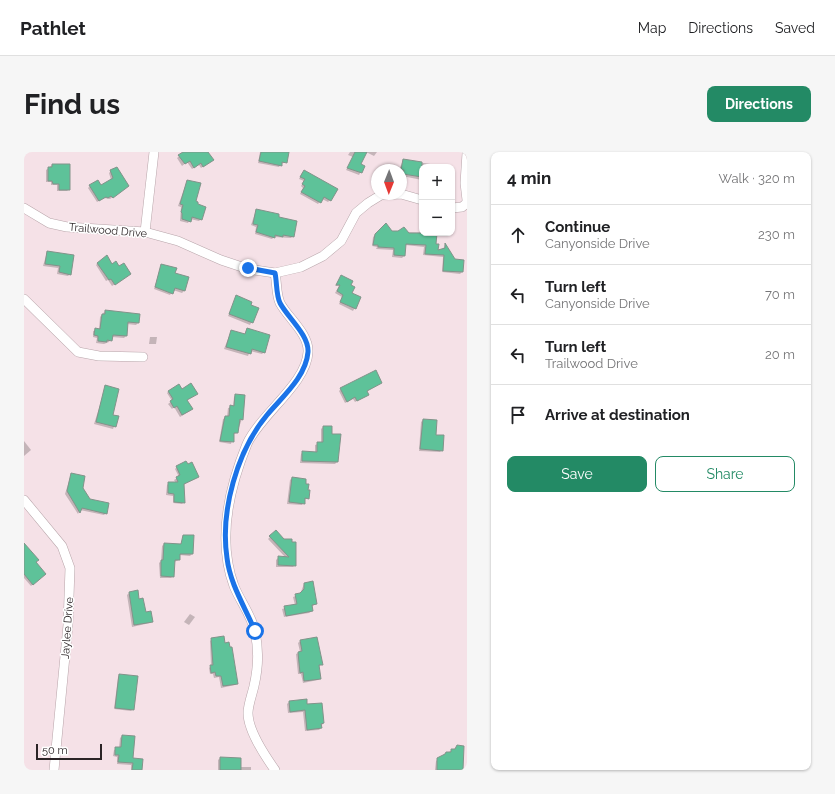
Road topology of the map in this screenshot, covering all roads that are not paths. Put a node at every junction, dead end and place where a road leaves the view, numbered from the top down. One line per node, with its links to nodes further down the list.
1 (154, 152): 7 (street)
2 (467, 153): 4 (street)
3 (419, 199): 8 (street, Trailwood Drive)
4 (467, 202): 6 (street)
5 (24, 208): 7 (street, Trailwood Drive)
6 (455, 208)
7 (145, 232): 8 (street, Trailwood Drive)
8 (275, 273): 13 (street)
9 (24, 299): 10 (street)
10 (143, 357)
11 (24, 500): 12 (street, Jaylee Drive)
12 (54, 770)
13 (275, 770)

